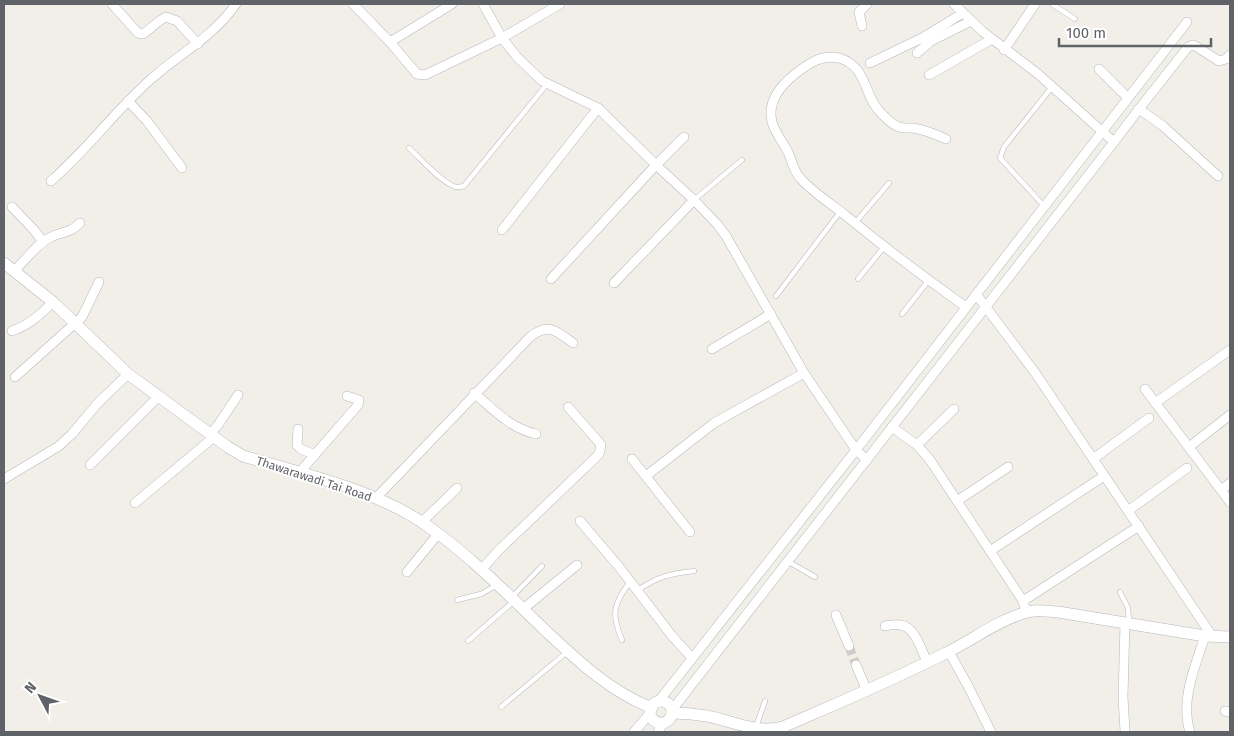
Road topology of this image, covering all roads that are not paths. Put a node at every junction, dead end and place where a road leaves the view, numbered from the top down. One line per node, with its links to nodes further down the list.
1 (112, 4): 21 (street)
2 (236, 4): 21 (street)
3 (353, 4): 20 (street)
4 (452, 4): 20 (street)
5 (483, 4): 18 (street)
6 (539, 4): 13 (street)
7 (560, 4): 13 (street)
8 (868, 4): 17 (street)
9 (954, 4): 12 (street)
10 (1035, 4): 22 (street)
11 (1052, 4): 14 (lane)
12 (963, 13): 15 (street); 25 (street)
13 (544, 14): 18 (street)
14 (1075, 19)
15 (971, 21): 19 (street); 23 (street)
16 (1187, 22): 30 (street)
17 (862, 26)
18 (502, 38): 20 (street); 28 (street)
19 (992, 39): 22 (street); 27 (street)
20 (390, 42)
21 (198, 44): 31 (street)
22 (1004, 50): 29 (street)
23 (916, 52)
24 (1230, 55): 33 (street)
25 (870, 63)
26 (1099, 69): 30 (street)
27 (929, 75)
28 (547, 84): 32 (street); 38 (lane)
29 (1052, 86): 34 (street); 46 (lane)
30 (1128, 98): 34 (street)
31 (128, 101): 41 (street); 43 (street)
32 (598, 108): 40 (street); 51 (street)
33 (1139, 109): 37 (street); 42 (street)
34 (1102, 131): 37 (street); 46 (street)
35 (684, 137): 40 (street)
36 (946, 139): 48 (street)
37 (1114, 142): 64 (street)
38 (409, 148)
39 (742, 160): 45 (lane)
40 (656, 165): 45 (street); 56 (street)
41 (182, 168)
42 (1218, 176)
43 (51, 180)
44 (889, 183): 50 (lane)
45 (694, 200): 60 (street); 66 (street)
46 (1044, 206): 61 (street)
47 (12, 207): 52 (street)
48 (840, 211): 50 (street); 62 (lane)
49 (80, 223): 52 (street)
50 (855, 223): 53 (street)
51 (502, 230)
52 (43, 242): 55 (street)
53 (885, 246): 57 (lane); 58 (street)
54 (4, 263): 55 (street, Thawarawadi Tai Road)
55 (15, 270): 63 (street, Thawarawadi Tai Road)
56 (551, 279)
57 (858, 279)
58 (929, 280): 65 (street); 67 (lane)
59 (99, 282): 68 (street)
60 (614, 283)
61 (976, 294): 64 (street); 65 (street)
62 (776, 296)
63 (53, 302): 68 (street, Thawarawadi Tai Road); 69 (street)
64 (987, 306): 86 (street); 95 (street)
65 (966, 307): 92 (street)
66 (771, 314): 71 (street); 73 (street)
67 (902, 314)
68 (75, 324): 74 (street, Thawarawadi Tai Road); 75 (street)
69 (12, 331)
70 (573, 343): 77 (street)
71 (712, 349)
72 (1230, 350): 81 (street)
73 (804, 373): 92 (street); 101 (street)
74 (128, 374): 80 (street, Thawarawadi Tai Road); 103 (street)
75 (15, 377)
76 (1145, 389): 81 (street)
77 (474, 393): 88 (street); 107 (street)
78 (238, 395): 89 (street)
79 (347, 396): 93 (street)
80 (158, 397): 89 (street, Thawarawadi Tai Road); 97 (street)
81 (1155, 403): 91 (street)
82 (568, 407): 121 (street)
83 (954, 408): 90 (street)
84 (1230, 415): 91 (street)
85 (1149, 418): 95 (street)
86 (892, 427): 90 (street); 96 (street)
87 (298, 429): 93 (street)
88 (536, 434)
89 (212, 435): 100 (street, Thawarawadi Tai Road); 110 (street)
90 (917, 445): 108 (street)
91 (1189, 447): 106 (street)
92 (856, 450): 96 (street); 143 (street)
93 (315, 455): 100 (street)
94 (632, 459): 101 (street)
95 (1093, 459): 102 (street)
96 (866, 460): 118 (street)
97 (90, 465)
98 (1008, 467): 108 (street)
99 (1187, 468): 111 (street)
100 (299, 473): 107 (street, Thawarawadi Tai Road)
101 (646, 476): 115 (street)
102 (1104, 476): 111 (street); 117 (street)
103 (4, 479)
104 (1230, 483): 106 (street)
105 (457, 488): 113 (street)
106 (1221, 490): 109 (street)
107 (376, 498): 113 (street, Thawarawadi Tai Road)
108 (957, 501): 117 (street)
109 (1230, 502)
110 (135, 503)
111 (1128, 511): 114 (street)
112 (580, 521): 125 (street)
113 (422, 522): 116 (street, Thawarawadi Tai Road)
114 (1139, 526): 131 (street); 136 (street)
115 (690, 532)
116 (438, 534): 121 (street, Thawarawadi Tai Road); 123 (street)
117 (990, 551): 131 (street)
118 (789, 562): 124 (lane); 150 (street)
119 (577, 565): 132 (street)
120 (542, 566): 129 (lane)
121 (481, 570): 126 (street, Thawarawadi Tai Road)
122 (694, 571): 127 (lane)
123 (407, 572)
124 (815, 577)
125 (631, 582): 127 (street); 138 (lane)
126 (496, 585): 129 (street, Thawarawadi Tai Road); 130 (lane)
127 (638, 590): 143 (street)
128 (1120, 592): 134 (lane)
129 (513, 599): 132 (street, Thawarawadi Tai Road); 139 (lane)
130 (457, 600)
131 (1024, 606): 134 (street); 142 (street)
132 (523, 609): 141 (street, Thawarawadi Tai Road)
133 (836, 615): 140 (street)
134 (1127, 623): 136 (street); 156 (street)
135 (885, 626): 144 (street)
136 (1209, 636): 137 (street); 157 (street)
137 (1230, 637)
138 (622, 640)
139 (468, 641)
140 (849, 646)
141 (568, 651): 148 (lane); 149 (street, Thawarawadi Tai Road)
142 (949, 652): 144 (street); 155 (street)
143 (692, 658): 149 (street)
144 (927, 662): 146 (street)
145 (856, 665): 146 (street)
146 (867, 691): 153 (street)
147 (764, 701): 152 (lane)
148 (501, 707)
149 (654, 707): 150 (street); 151 (street); 154 (street)
150 (672, 711): 151 (street); 152 (street)
151 (660, 730)
152 (764, 730): 153 (street)
153 (787, 730)
154 (634, 732)
155 (991, 732)
156 (1125, 732)
157 (1190, 732)

